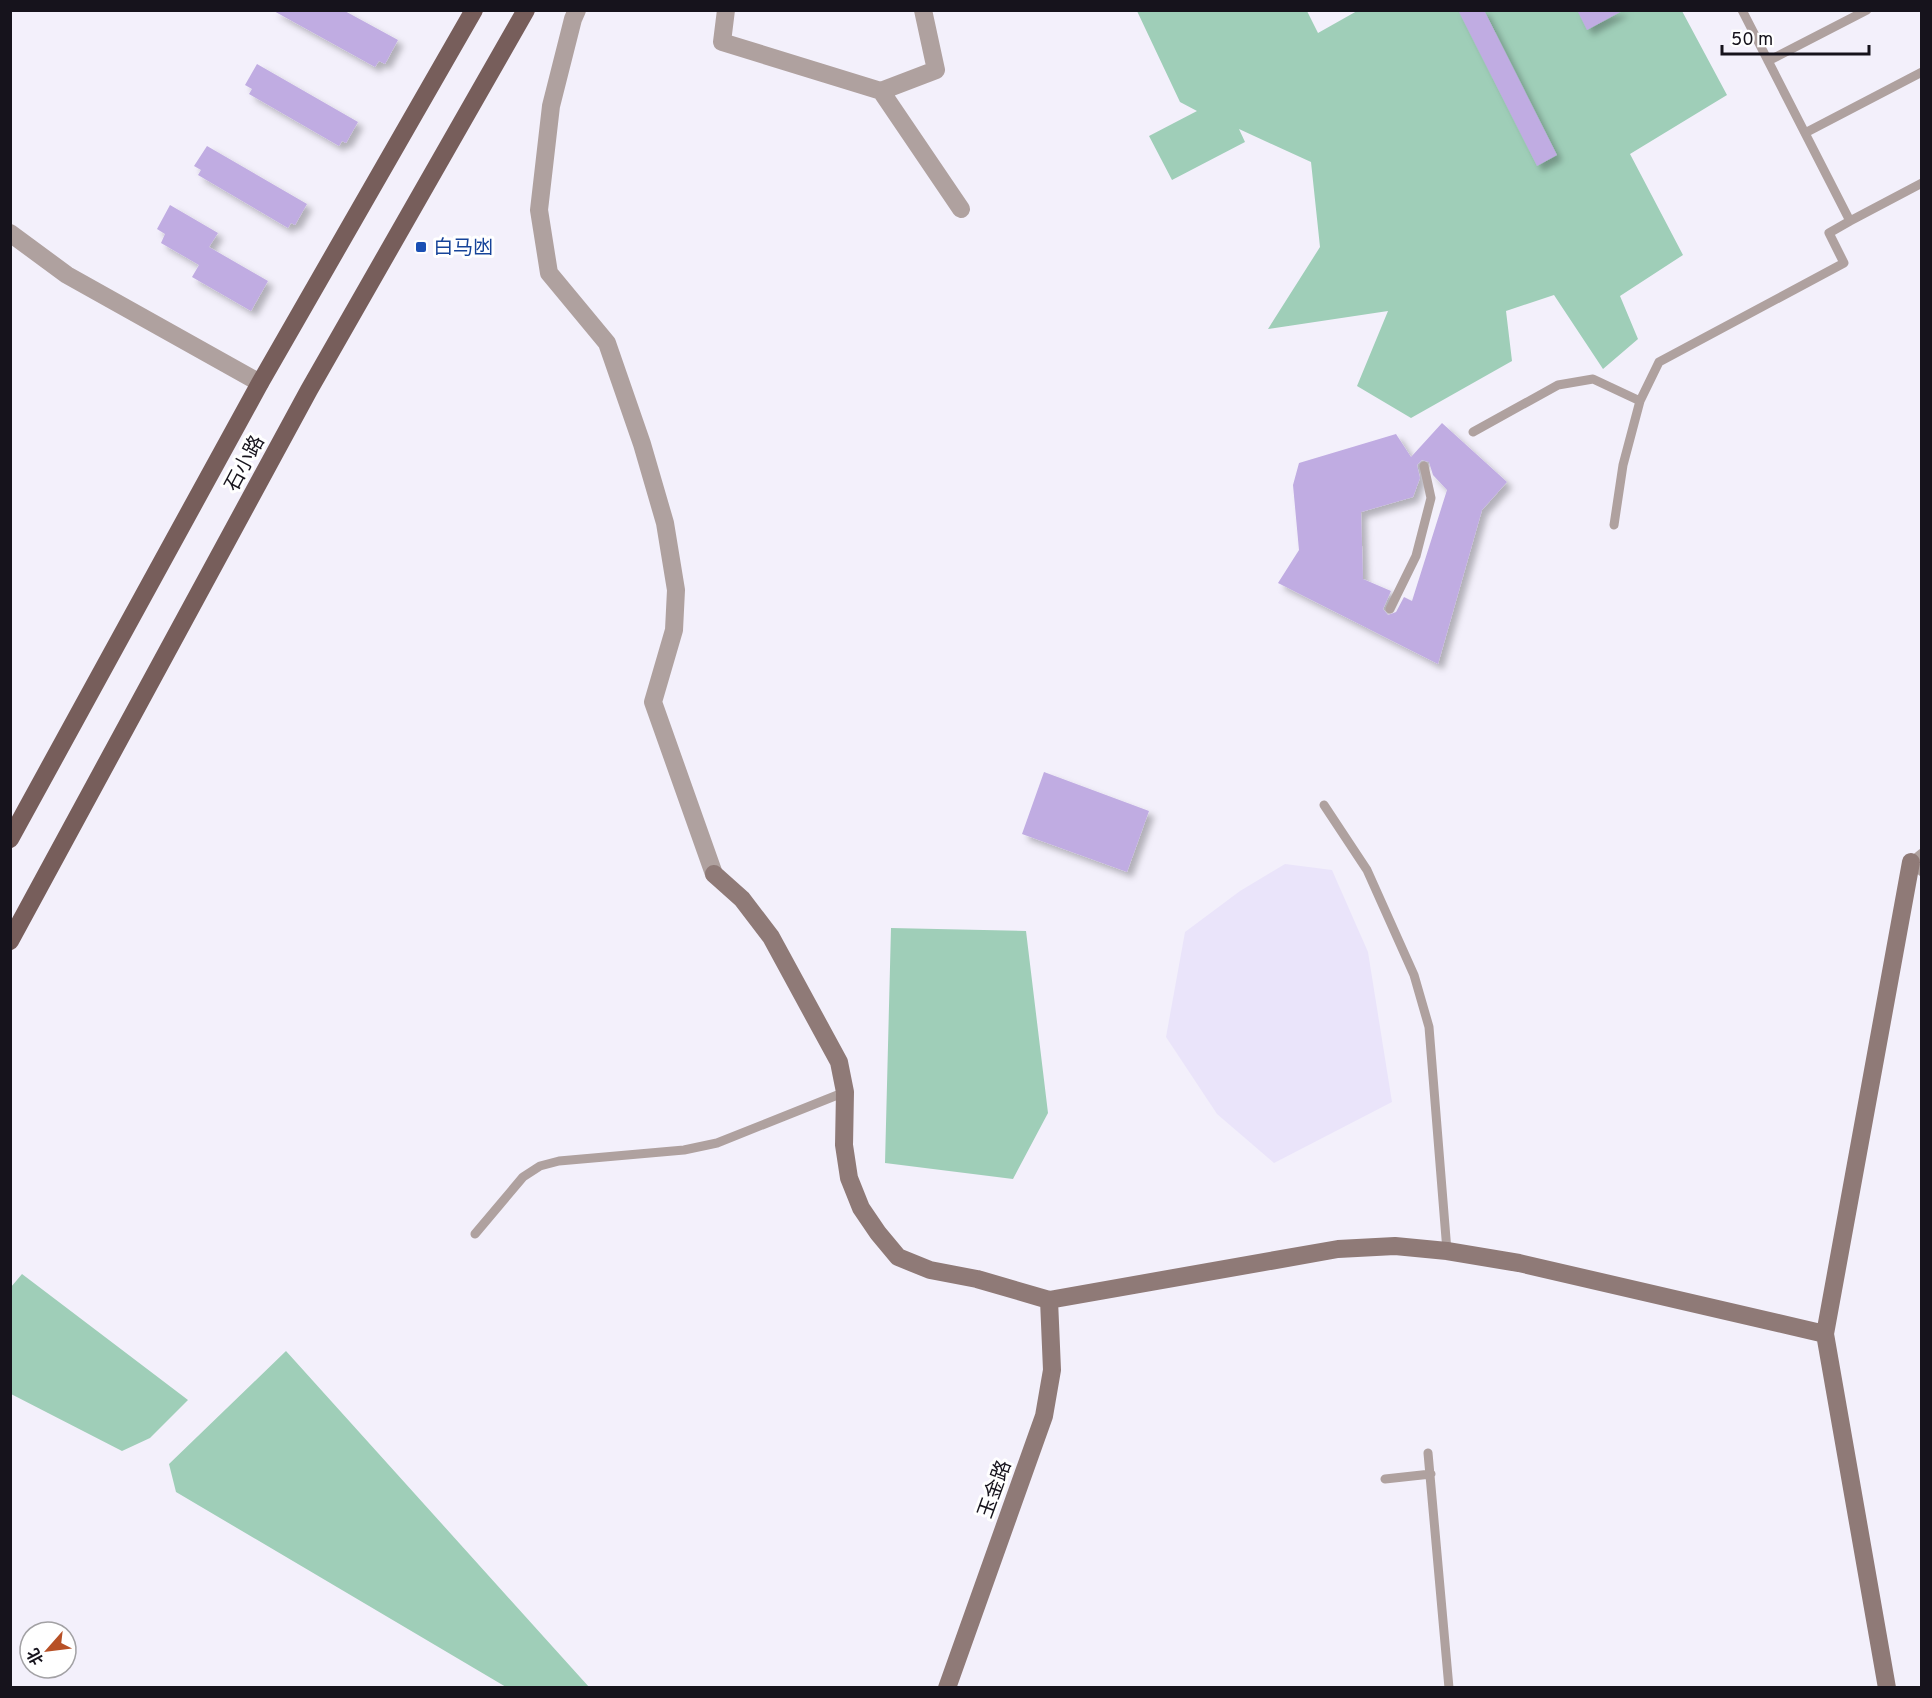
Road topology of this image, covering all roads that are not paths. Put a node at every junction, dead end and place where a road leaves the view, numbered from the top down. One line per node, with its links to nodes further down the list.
1 (474, 10): 16 (main road, 石小路)
2 (526, 10): 25 (main road, 石小路)
3 (577, 10): 26 (street)
4 (726, 10): 10 (street)
5 (922, 10): 10 (street)
6 (1742, 10): 8 (lane)
7 (1867, 10): 8 (lane)
8 (1768, 61): 11 (lane)
9 (1922, 72): 11 (lane)
10 (881, 92): 13 (street)
11 (1805, 133): 14 (lane)
12 (1922, 183): 14 (lane)
13 (960, 209)
14 (1850, 221): 17 (lane)
15 (10, 232): 16 (street)
16 (260, 382): 23 (main road, 石小路)
17 (1640, 401): 18 (lane); 20 (lane)
18 (1473, 432)
19 (1424, 466): 21 (lane)
20 (1614, 525)
21 (1390, 609)
22 (1324, 806): 28 (lane)
23 (10, 839)
24 (1918, 862): 30 (street)
25 (10, 941)
26 (845, 1092): 27 (lane); 29 (street)
27 (475, 1234)
28 (1447, 1251): 29 (street); 30 (street)
29 (1049, 1300): 34 (street, 玉金路)
30 (1825, 1334): 36 (street)
31 (1428, 1452): 32 (lane)
32 (1431, 1474): 33 (lane); 35 (lane)
33 (1385, 1479)
34 (947, 1688)
35 (1449, 1688)
36 (1887, 1688)

